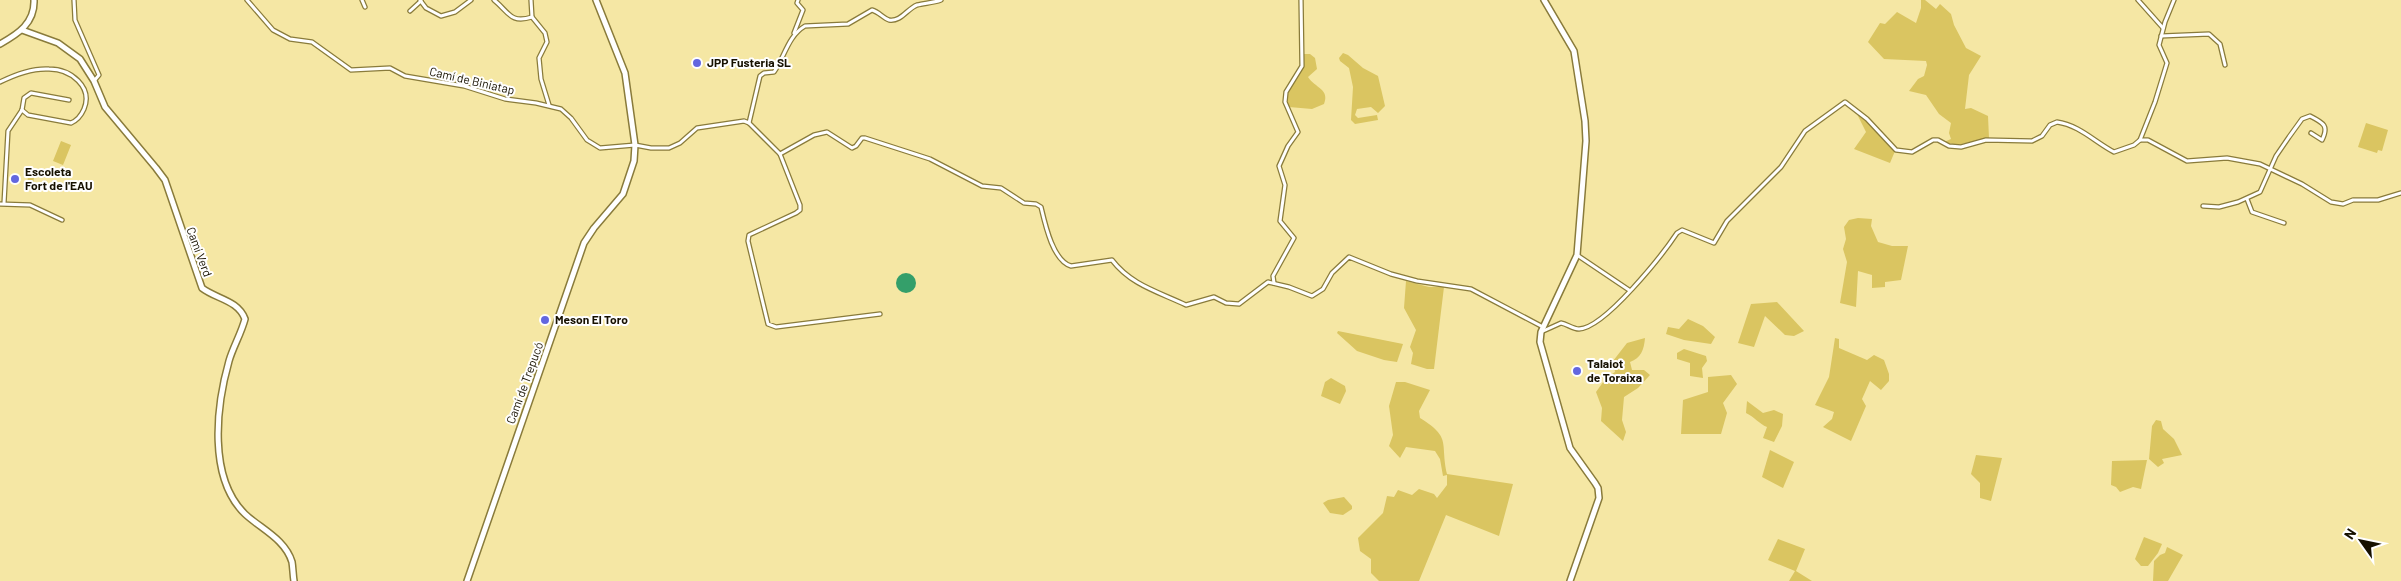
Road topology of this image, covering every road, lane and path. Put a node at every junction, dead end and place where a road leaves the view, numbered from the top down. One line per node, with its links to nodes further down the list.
1 (34, 0): 20 (street)
2 (74, 0): 25 (street)
3 (247, 0): 28 (street, Camí de Biniatap)
4 (362, 0): 16 (street)
5 (471, 0): 15 (street)
6 (494, 0): 18 (street)
7 (531, 0): 18 (street)
8 (596, 0): 33 (street, Camí de Trepucó)
9 (798, 0): 21 (street)
10 (940, 0): 21 (street)
11 (1301, 0): 43 (street)
12 (1544, 0): 42 (street)
13 (2138, 0): 19 (street)
14 (2174, 0): 19 (street)
15 (421, 1): 17 (street)
16 (364, 7)
17 (410, 11)
18 (532, 17): 28 (street)
19 (2163, 28): 22 (street)
20 (22, 30): 23 (street); 25 (street, Camí Verd)
21 (794, 34): 30 (street)
22 (2161, 36): 24 (street); 32 (street)
23 (0, 44)
24 (2225, 65)
25 (94, 81): 47 (street, Camí Verd)
26 (0, 82): 29 (street)
27 (69, 100): 29 (street)
28 (549, 105): 33 (street, Camí de Biniatap)
29 (22, 110): 38 (street)
30 (749, 123): 33 (street, Camí de Biniatap); 34 (street)
31 (2311, 133): 35 (street)
32 (2140, 140): 35 (street); 44 (street)
33 (635, 145): 48 (street, Camí de Trepucó)
34 (780, 154): 43 (street); 45 (street)
35 (2270, 169): 36 (street); 37 (street)
36 (2401, 193)
37 (2247, 199): 39 (street); 41 (street)
38 (2, 204): 40 (street)
39 (2203, 206)
40 (62, 220)
41 (2284, 223)
42 (1577, 254): 44 (street); 46 (street)
43 (1274, 283): 46 (street)
44 (1628, 290): 46 (street)
45 (880, 314)
46 (1542, 329): 49 (street)
47 (294, 581)
48 (466, 581)
49 (1570, 581)

